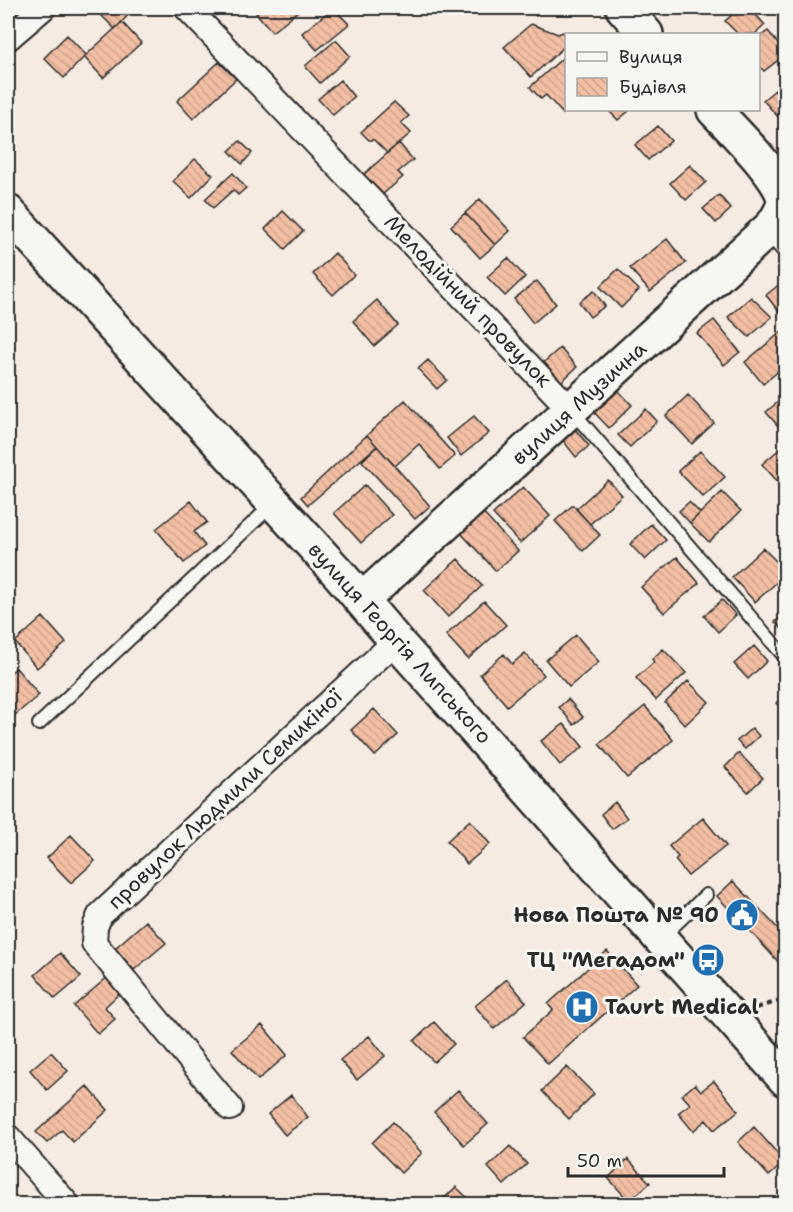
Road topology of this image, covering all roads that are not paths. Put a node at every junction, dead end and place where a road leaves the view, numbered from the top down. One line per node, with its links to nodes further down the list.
1 (43, 8): 3 (street)
2 (188, 8): 8 (street, Мелодійний провулок)
3 (8, 38)
4 (715, 111): 5 (street)
5 (785, 199): 7 (street, вулиця Музична)
6 (8, 212): 9 (street, вулиця Георгія Липського)
7 (776, 243): 8 (street, вулиця Музична)
8 (571, 410): 10 (street, вулиця Музична); 12 (lane, Мелодійний провулок)
9 (274, 503): 10 (street, вулиця Георгія Липського); 13 (lane)
10 (362, 600): 11 (street, вулиця Георгія Липського)
11 (396, 641): 15 (street, вулиця Георгія Липського); 17 (street, провулок Людмили Семикіної)
12 (786, 658)
13 (39, 723)
14 (706, 895): 15 (lane)
15 (661, 938): 16 (street, вулиця Георгія Липського)
16 (786, 1080)
17 (230, 1108)
18 (8, 1137): 19 (street)
19 (67, 1204)

